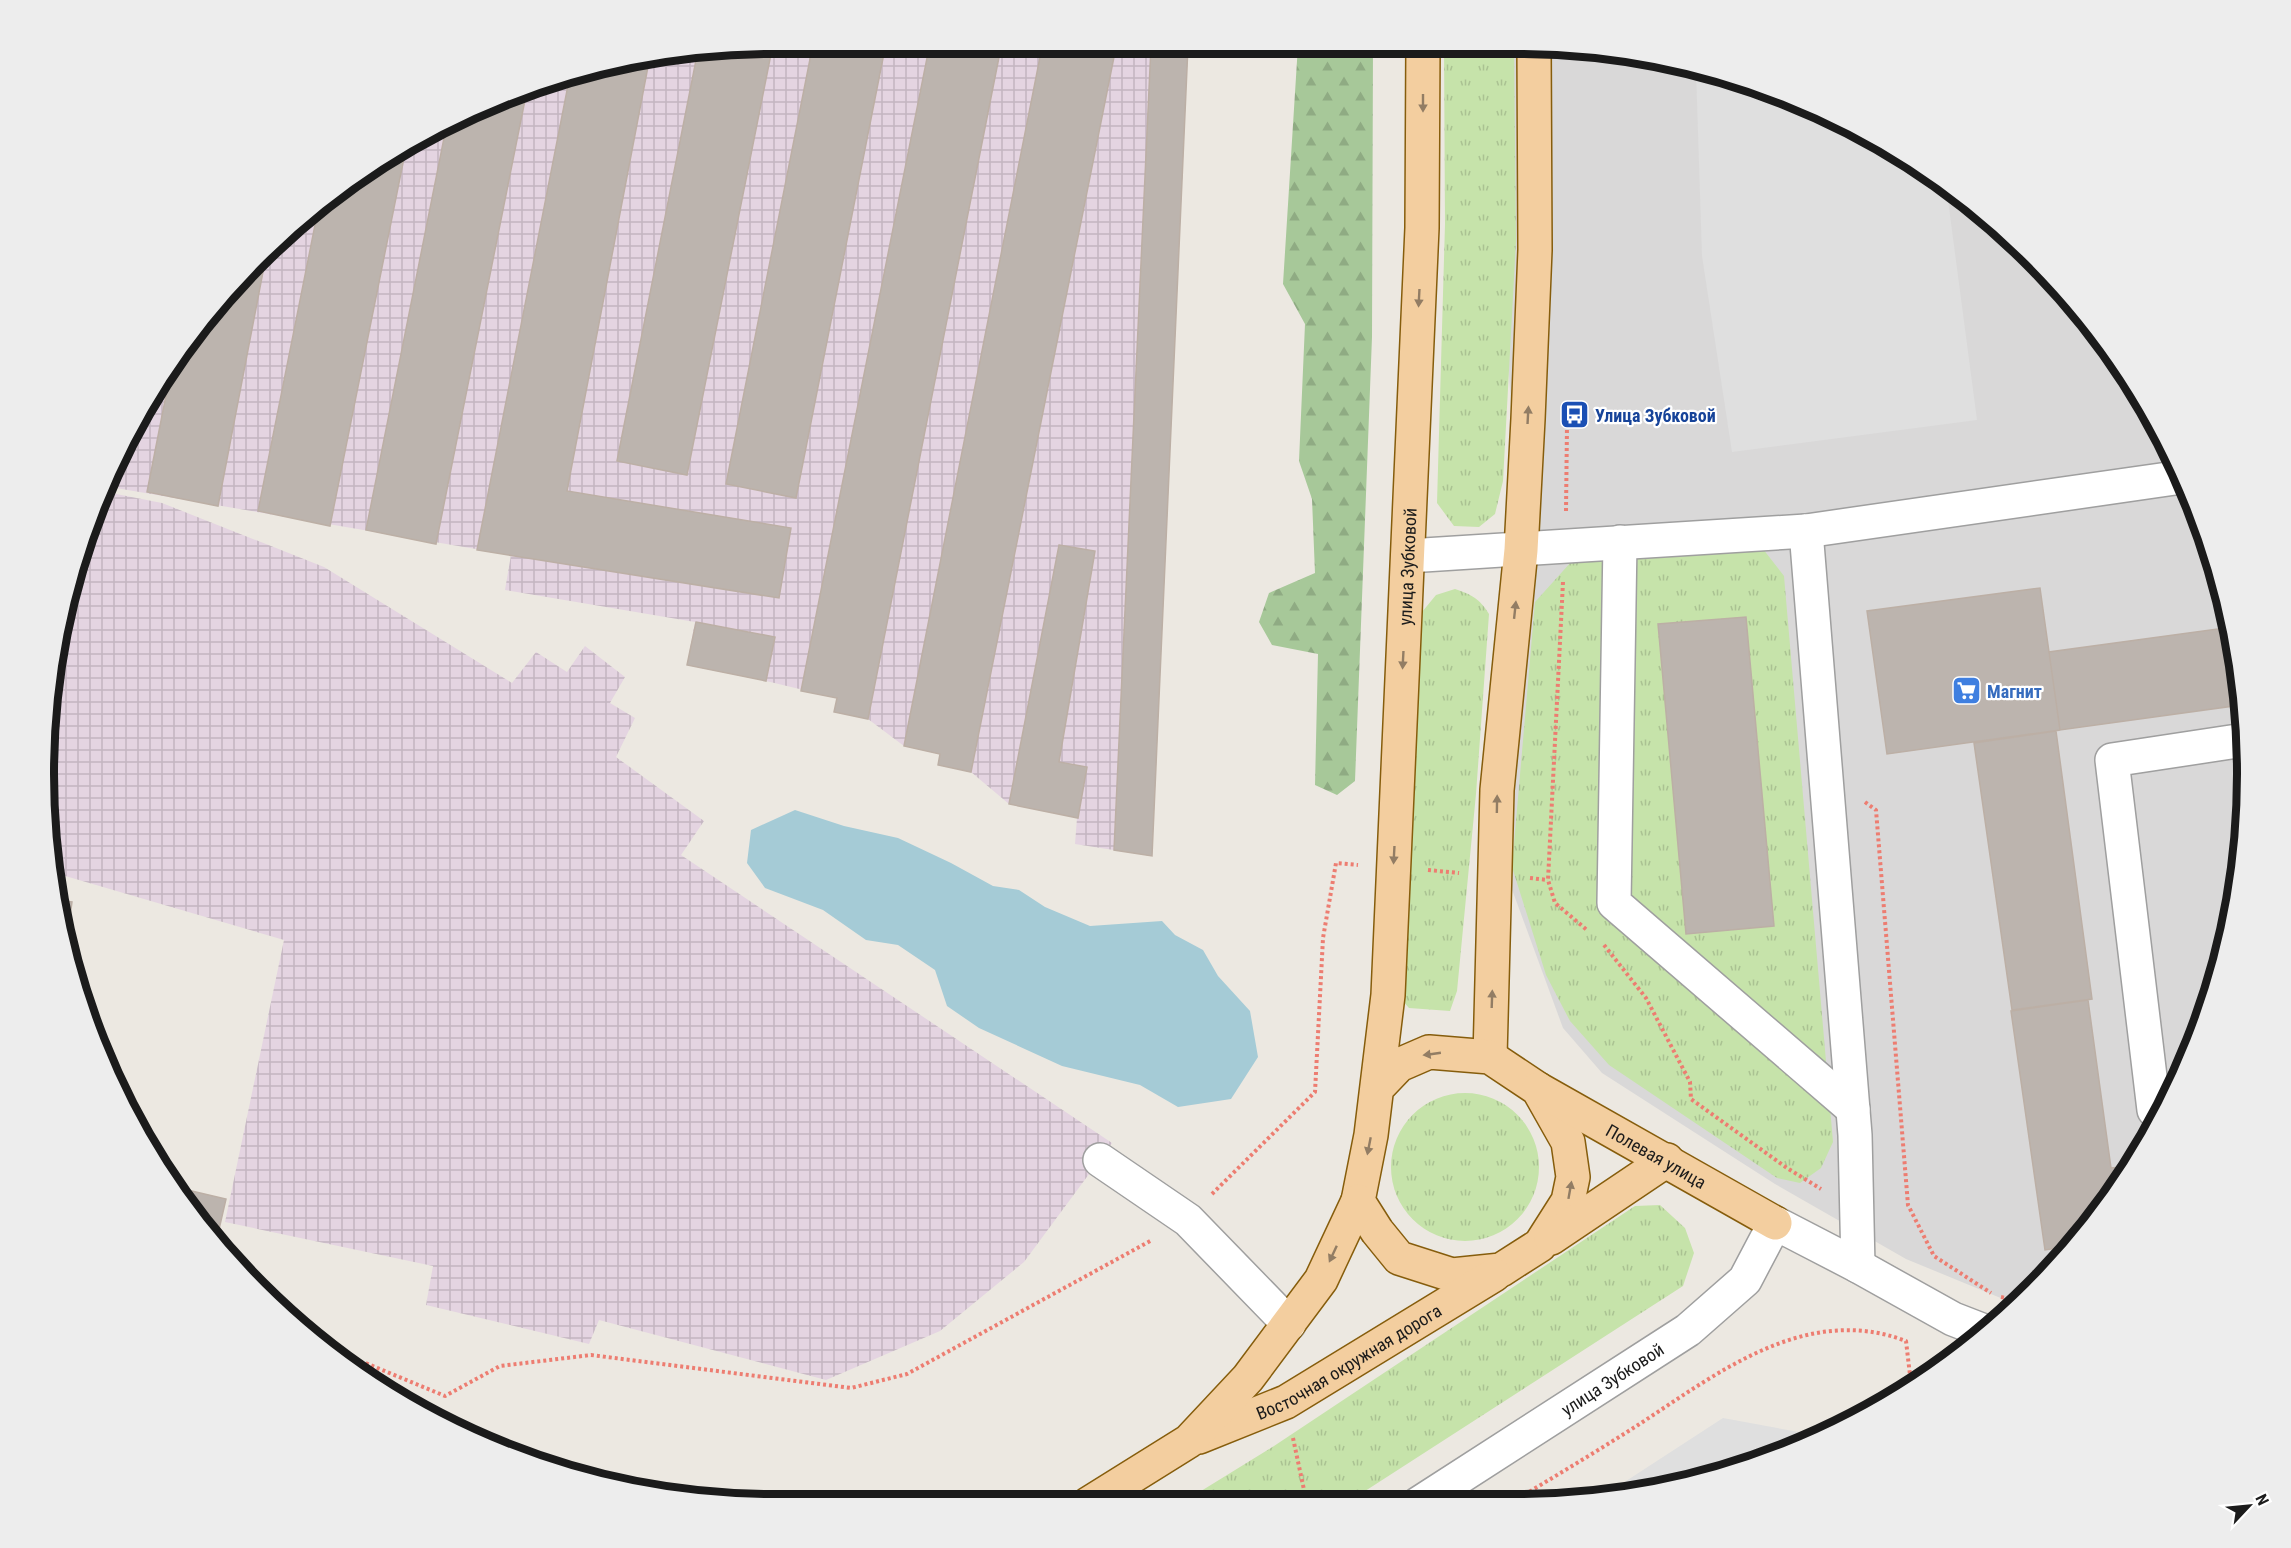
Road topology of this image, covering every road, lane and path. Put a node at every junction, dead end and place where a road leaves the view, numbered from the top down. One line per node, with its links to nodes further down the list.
1 (1423, 54): 7 (main road, улица Зубковой, one-way to 7)
2 (1534, 55): 6 (main road, one-way to 2)
3 (2173, 478): 4 (street)
4 (1806, 531): 5 (street); 9 (street)
5 (1620, 542): 6 (street); 16 (street)
6 (1521, 550): 7 (street); 11 (main road, one-way to 6)
7 (1408, 556): 10 (main road, улица Зубковой, one-way to 10)
8 (2236, 741): 17 (street)
9 (1826, 772): 16 (street); 26 (path)
10 (1393, 867): 11 (path); 14 (main road, улица Зубковой); 21 (path)
11 (1495, 876): 12 (path); 13 (main road, one-way to 11)
12 (1548, 880)
13 (1490, 1057): 14 (main road, one-way to 14); 15 (main road)
14 (1377, 1088): 20 (main road, улица Зубковой, one-way to 20)
15 (1538, 1089): 19 (main road, Полевая улица); 23 (main road, one-way to 15)
16 (1853, 1109): 24 (street)
17 (2154, 1109)
18 (1100, 1160): 21 (street)
19 (1667, 1160): 22 (main road, Полевая улица); 23 (main road)
20 (1358, 1201): 25 (main road); 27 (main road, улица Зубковой, one-way to 27)
21 (1188, 1220): 27 (street); 29 (path)
22 (1775, 1223): 24 (street); 35 (street, улица Зубковой)
23 (1540, 1245): 25 (main road)
24 (1858, 1266): 28 (street)
25 (1501, 1270): 31 (main road, Восточная окружная дорога)
26 (2010, 1298)
27 (1289, 1324): 32 (main road, улица Зубковой)
28 (1976, 1328)
29 (359, 1362)
30 (1911, 1377): 36 (path)
31 (1286, 1402): 32 (main road, Восточная окружная дорога); 34 (path)
32 (1188, 1441): 33 (main road, улица Зубковой)
33 (1104, 1494)
34 (1305, 1494)
35 (1434, 1494)
36 (1526, 1494)

